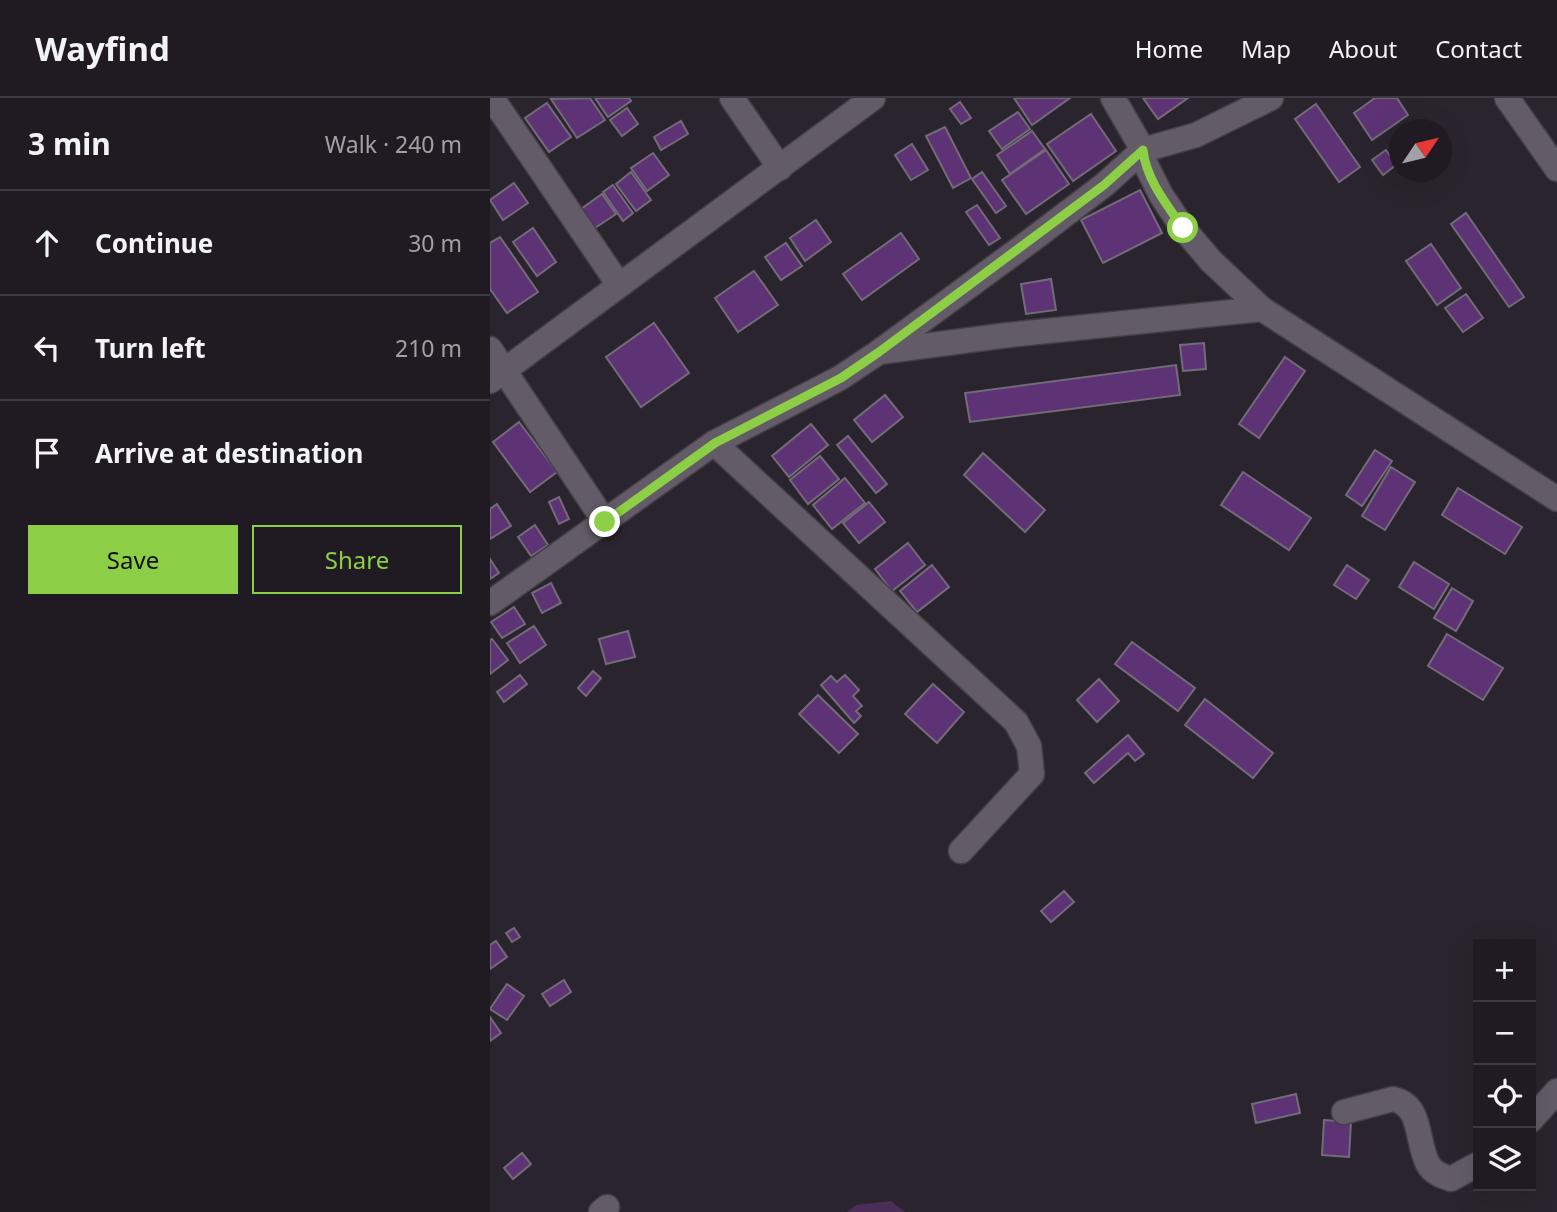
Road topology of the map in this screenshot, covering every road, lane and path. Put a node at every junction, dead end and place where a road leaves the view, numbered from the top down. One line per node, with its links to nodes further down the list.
1 (492, 98): 10 (street)
2 (732, 98): 8 (street)
3 (873, 98): 8 (street)
4 (1113, 98): 7 (street)
5 (1271, 98): 7 (street)
6 (1507, 98): 9 (street)
7 (1143, 150): 11 (street); 13 (street)
8 (780, 167): 10 (street)
9 (1557, 169)
10 (619, 285): 14 (street)
11 (1262, 309): 13 (street); 16 (street)
12 (490, 349): 14 (street)
13 (879, 352): 15 (street)
14 (497, 375): 17 (street)
15 (715, 443): 17 (street); 19 (street)
16 (1557, 499)
17 (605, 522): 18 (street)
18 (490, 603)
19 (961, 851)
20 (1557, 1091): 22 (street)
21 (1344, 1112): 23 (street)
22 (1536, 1114)
23 (1473, 1167)

